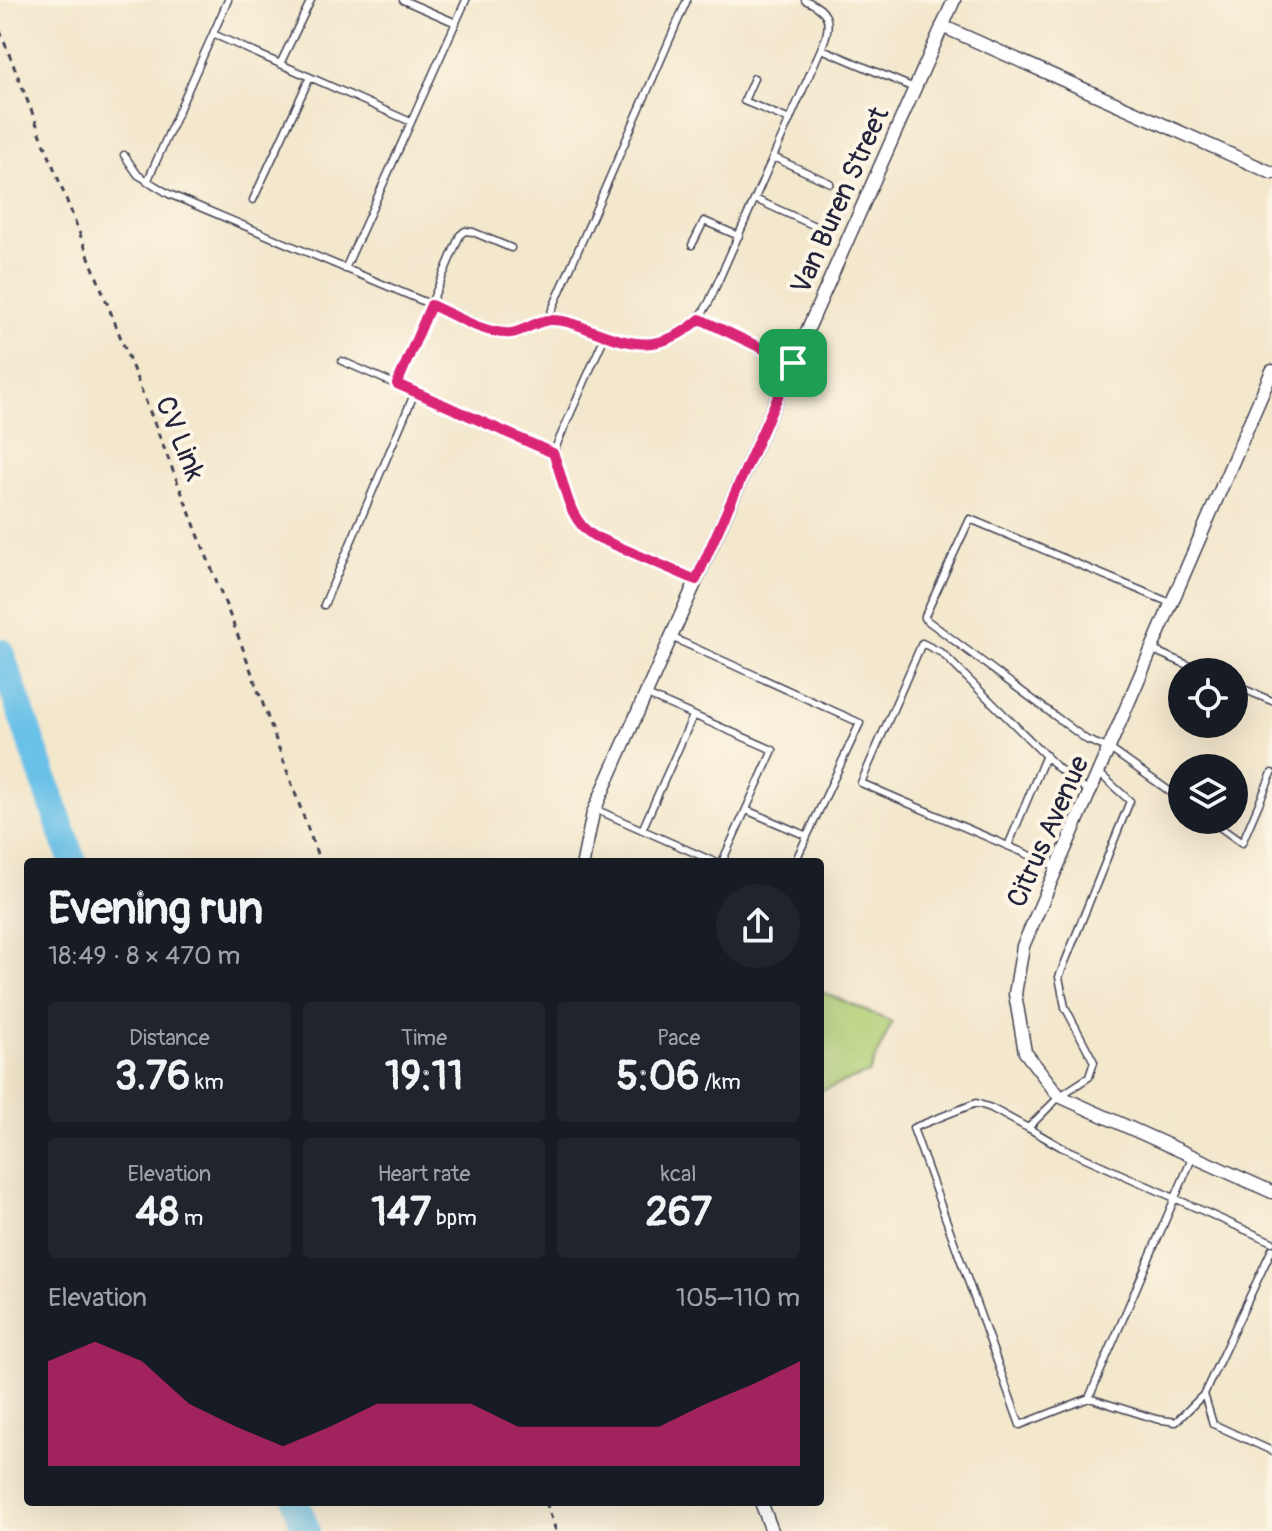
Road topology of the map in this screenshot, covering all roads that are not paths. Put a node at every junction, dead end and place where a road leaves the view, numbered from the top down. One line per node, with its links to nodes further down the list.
1 (228, 0): 10 (lane)
2 (311, 0): 12 (lane)
3 (403, 0): 8 (lane)
4 (466, 0): 8 (lane)
5 (687, 0): 31 (lane)
6 (805, 0): 11 (lane)
7 (954, 0): 9 (street, Van Buren Street)
8 (456, 23): 17 (lane)
9 (942, 26): 15 (street, Van Buren Street); 20 (street)
10 (213, 34): 12 (lane); 21 (lane)
11 (822, 49): 15 (lane); 16 (lane)
12 (280, 64): 13 (lane)
13 (310, 77): 17 (lane); 24 (lane)
14 (754, 78): 16 (lane)
15 (914, 88): 35 (street, Van Buren Street)
16 (790, 120): 19 (lane)
17 (411, 122): 29 (lane)
18 (124, 155): 21 (lane)
19 (773, 157): 22 (lane); 23 (lane)
20 (1272, 173)
21 (147, 182): 29 (lane)
22 (830, 183)
23 (755, 199): 25 (lane); 26 (lane)
24 (253, 200)
25 (815, 226)
26 (739, 236): 27 (lane); 32 (lane)
27 (692, 245)
28 (511, 248): 30 (lane)
29 (345, 269): 30 (lane)
30 (431, 305): 31 (lane); 37 (lane)
31 (548, 319): 33 (lane)
32 (700, 319): 33 (lane); 35 (lane)
33 (605, 336): 39 (lane)
34 (342, 361): 37 (lane)
35 (793, 363): 40 (street, Van Buren Street)
36 (1272, 371): 41 (street, Citrus Avenue)
37 (397, 384): 38 (lane)
38 (415, 392): 39 (lane); 42 (lane)
39 (553, 453): 40 (lane)
40 (696, 580): 43 (street, Van Buren Street)
41 (1173, 604): 44 (street, Citrus Avenue); 50 (lane)
42 (324, 605)
43 (671, 637): 47 (street, Van Buren Street); 62 (lane)
44 (1153, 650): 45 (lane); 50 (street, Citrus Avenue)
45 (1172, 658)
46 (1248, 691): 48 (lane)
47 (646, 695): 49 (lane); 56 (street, Van Buren Street)
48 (1272, 701)
49 (693, 716): 57 (lane); 59 (lane)
50 (1110, 749): 52 (street, Citrus Avenue); 54 (lane)
51 (1046, 755): 55 (lane); 63 (lane); 63 (lane)
52 (1099, 773): 55 (street, Citrus Avenue); 69 (lane)
53 (1272, 773): 58 (lane)
54 (1168, 790)
55 (1090, 793): 68 (street, Citrus Avenue)
56 (595, 809): 59 (lane); 64 (street, Van Buren Street)
57 (746, 810): 62 (lane); 66 (lane)
58 (1248, 829)
59 (642, 830): 65 (lane)
60 (1229, 834): 61 (lane)
61 (1246, 834)
62 (807, 836): 67 (lane)
63 (1008, 846): 68 (lane)
64 (584, 858)
65 (706, 858)
66 (724, 858)
67 (797, 858)
68 (1057, 867): 69 (street, Citrus Avenue)
69 (1060, 1096): 70 (lane); 71 (street, Citrus Avenue)
70 (1028, 1128): 73 (lane); 77 (lane)
71 (1193, 1156): 72 (street, Citrus Avenue); 73 (lane)
72 (1272, 1192)
73 (1175, 1198): 74 (lane); 77 (lane)
74 (1272, 1242)
75 (1272, 1249): 76 (lane)
76 (1204, 1394): 77 (lane); 78 (lane)
77 (1089, 1398)
78 (1272, 1451)
79 (763, 1506): 80 (street)
80 (772, 1531)

